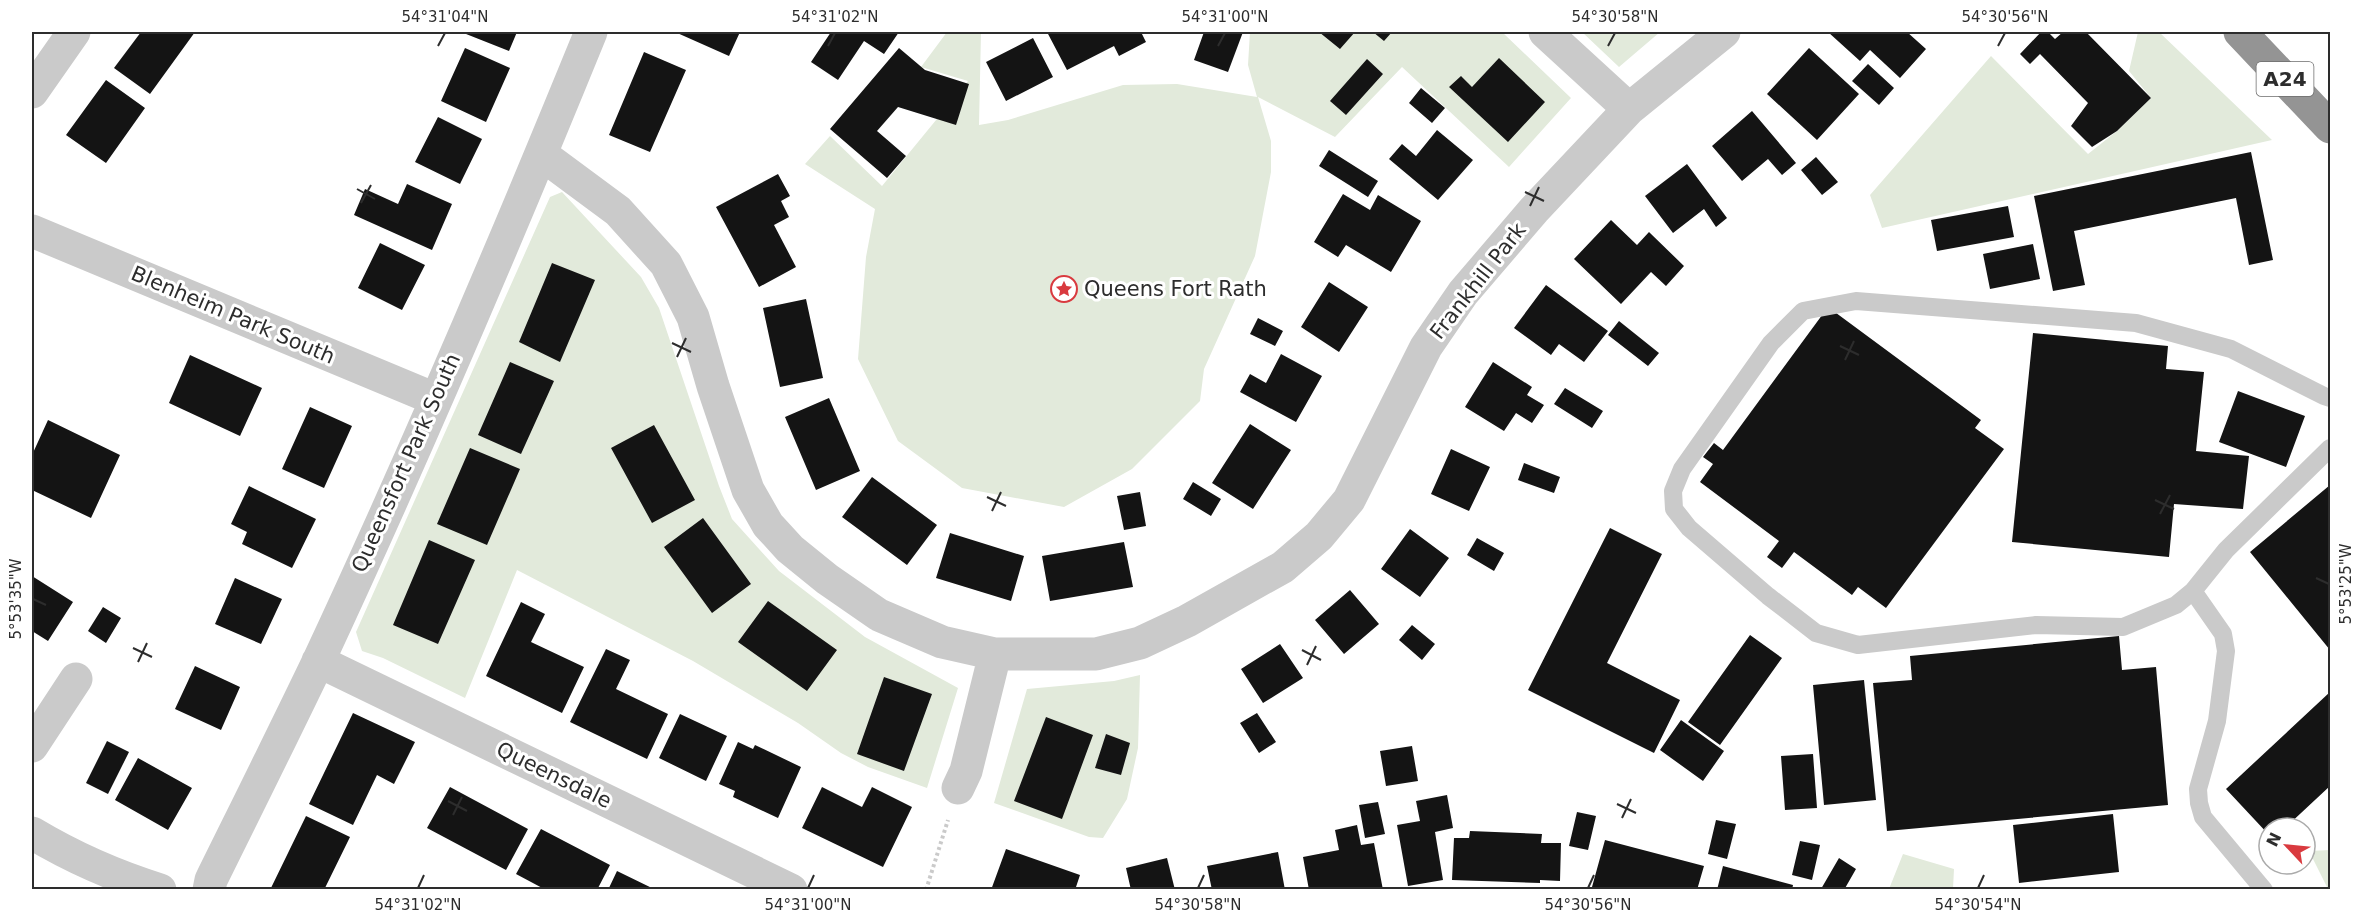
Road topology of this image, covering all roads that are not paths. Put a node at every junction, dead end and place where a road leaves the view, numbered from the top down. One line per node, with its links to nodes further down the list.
1 (74, 32): 6 (street)
2 (591, 32): 9 (street, Queensfort Park South)
3 (1545, 32): 7 (street)
4 (1724, 32): 7 (street, Frankhill Park)
5 (2240, 32): 8 (highway, A24)
6 (32, 92)
7 (1629, 109): 15 (street, Frankhill Park)
8 (2331, 127)
9 (541, 154): 12 (street, Queensfort Park South); 15 (street, Frankhill Park)
10 (32, 231): 12 (street, Blenheim Park South)
11 (2331, 398): 14 (lane)
12 (435, 399): 16 (street, Queensfort Park South)
13 (2331, 448): 14 (lane)
14 (2193, 591): 24 (lane)
15 (995, 654): 19 (street)
16 (318, 661): 22 (street, Queensfort Park South); 23 (street, Queensdale)
17 (76, 679): 18 (street)
18 (32, 746)
19 (958, 788)
20 (32, 833): 21 (street)
21 (160, 890)
22 (209, 890)
23 (790, 890)
24 (2264, 890)

